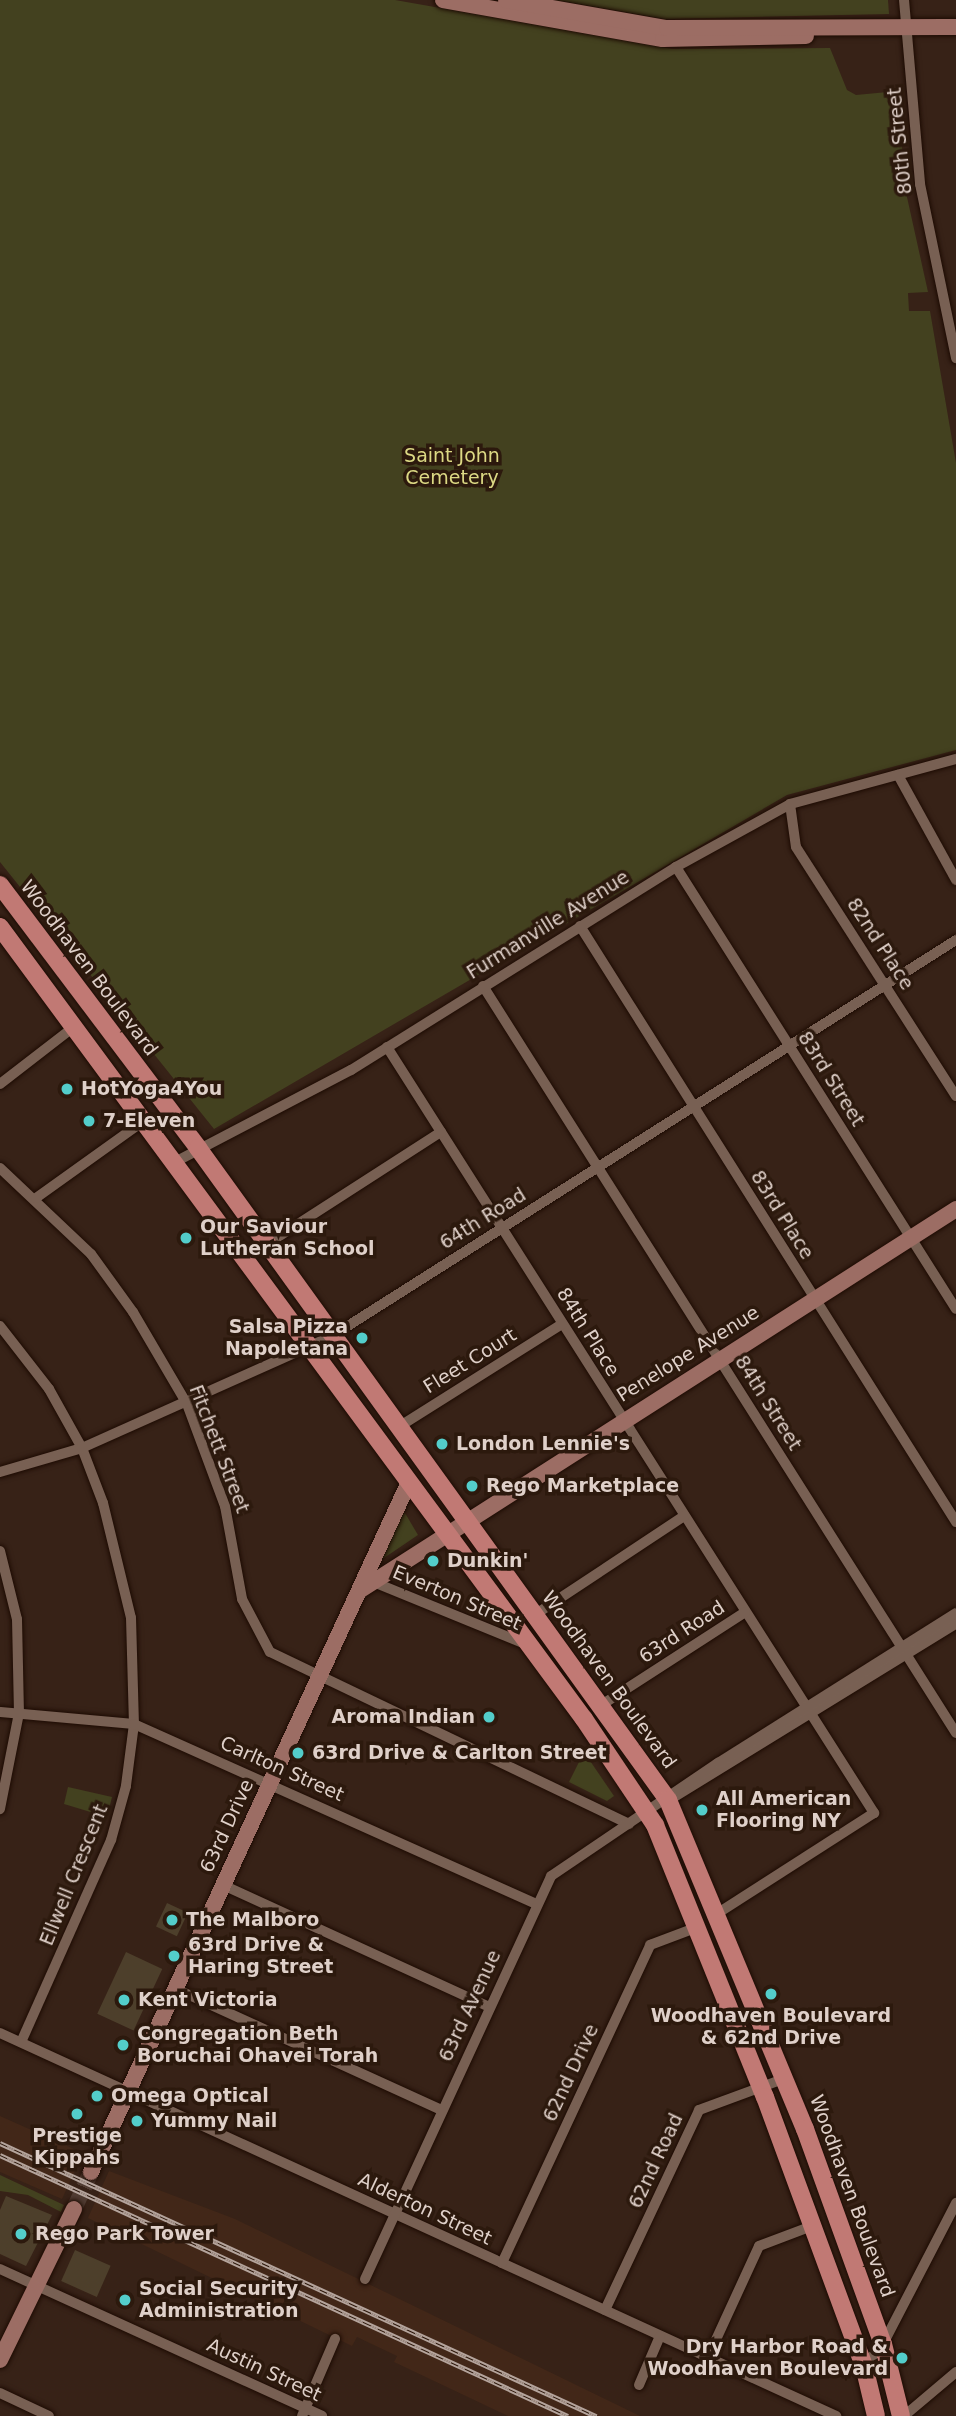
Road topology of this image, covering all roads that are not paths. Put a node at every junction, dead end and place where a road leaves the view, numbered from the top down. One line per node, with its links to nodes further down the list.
1 (443, 0): 6 (street)
2 (506, 0): 6 (street)
3 (904, 0): 5 (street, 80th Street)
4 (956, 27): 5 (street)
5 (906, 28): 6 (street); 7 (street, 80th Street)
6 (846, 30)
7 (956, 359)
8 (956, 759): 9 (street, Furmanville Avenue)
9 (898, 775): 10 (street, Furmanville Avenue); 12 (street)
10 (790, 804): 11 (street, Furmanville Avenue); 17 (street, 82nd Place)
11 (676, 867): 14 (street, Furmanville Avenue); 20 (street, 83rd Street)
12 (956, 880)
13 (0, 885): 28 (main road, Woodhaven Boulevard)
14 (580, 926): 18 (street, Furmanville Avenue); 25 (street, 83rd Place)
15 (2, 934): 19 (main road)
16 (956, 940): 17 (street, 64th Road)
17 (886, 985): 20 (street, 64th Road); 22 (street, 82nd Place)
18 (483, 986): 21 (street, Furmanville Avenue); 30 (street, 84th Street)
19 (75, 1026): 23 (street); 26 (main road)
20 (789, 1046): 25 (street, 64th Road); 35 (street, 83rd Street)
21 (387, 1047): 27 (street, 84th Place); 28 (street, Furmanville Avenue)
22 (951, 1078): 24 (street, 82nd Place)
23 (0, 1084)
24 (956, 1096)
25 (693, 1107): 30 (street, 64th Road); 37 (street, 83rd Place)
26 (145, 1120): 29 (main road); 32 (street)
27 (441, 1132): 34 (street, 84th Place); 36 (street)
28 (198, 1147): 29 (street, Furmanville Avenue); 36 (main road, Woodhaven Boulevard)
29 (175, 1162): 42 (main road)
30 (597, 1167): 34 (street, 64th Road); 43 (street, 84th Street)
31 (0, 1168): 32 (street, Fitchett Street)
32 (36, 1198): 44 (street, Fitchett Street)
33 (956, 1209): 35 (street, Penelope Avenue)
34 (501, 1228): 39 (street, 84th Place); 41 (street, 64th Road)
35 (911, 1238): 37 (street, Penelope Avenue); 38 (street, 83rd Street)
36 (267, 1244): 41 (main road, Woodhaven Boulevard)
37 (815, 1298): 43 (street, Penelope Avenue); 52 (street, 83rd Place)
38 (956, 1309)
39 (562, 1324): 45 (street, 84th Place); 46 (street, Fleet Court)
40 (0, 1326): 47 (street, Ellwell Crescent)
41 (332, 1336): 42 (street, 64th Road); 46 (main road, Woodhaven Boulevard)
42 (307, 1348): 44 (street, 64th Road); 49 (main road)
43 (719, 1359): 45 (street, Penelope Avenue); 62 (street, 84th Street)
44 (187, 1404): 47 (street, 64th Road); 63 (street, Fitchett Street)
45 (623, 1420): 50 (street, 84th Place); 51 (street, Penelope Avenue)
46 (397, 1428): 51 (main road, Woodhaven Boulevard)
47 (82, 1448): 48 (street, 64th Road); 68 (street, Ellwell Crescent)
48 (0, 1472)
49 (408, 1483): 53 (main road); 56 (street)
50 (684, 1516): 57 (street, 84th Place); 59 (street)
51 (466, 1521): 53 (street, Penelope Avenue); 59 (main road, Woodhaven Boulevard)
52 (956, 1522)
53 (444, 1534): 55 (street, 63rd Drive); 61 (main road)
54 (0, 1551): 67 (street)
55 (371, 1581): 56 (street, 63rd Drive); 61 (street, Everton Street)
56 (357, 1593): 63 (street, 63rd Drive)
57 (745, 1612): 64 (street, 63rd Road); 66 (street, 84th Place)
58 (956, 1613): 62 (street, 63rd Avenue)
59 (536, 1614): 64 (main road, Woodhaven Boulevard)
60 (956, 1624): 62 (street, 63rd Avenue)
61 (530, 1646): 73 (main road)
62 (904, 1652): 66 (street, 63rd Avenue); 69 (street, 84th Street)
63 (318, 1679): 70 (street, 63rd Drive); 74 (street, Fitchett Street)
64 (603, 1704): 71 (main road, Woodhaven Boulevard)
65 (0, 1712): 67 (street, Carlton Street)
66 (808, 1712): 71 (street, 63rd Avenue); 77 (street, 84th Place)
67 (19, 1713): 68 (street, Carlton Street); 72 (street)
68 (134, 1724): 70 (street, Carlton Street); 82 (street, Ellwell Crescent)
69 (956, 1733)
70 (270, 1782): 75 (street, 63rd Drive); 76 (street, Carlton Street)
71 (668, 1800): 73 (street, 63rd Avenue); 77 (main road, Woodhaven Boulevard)
72 (0, 1809)
73 (647, 1812): 74 (street, 63rd Avenue); 78 (main road)
74 (629, 1824): 76 (street, 63rd Avenue)
75 (223, 1885): 79 (street, 63rd Drive); 80 (street)
76 (537, 1904): 80 (street, 63rd Avenue)
77 (720, 1912): 83 (main road, Woodhaven Boulevard)
78 (698, 1927): 84 (main road); 92 (street, 62nd Drive)
79 (176, 1989): 85 (street, 63rd Drive); 86 (street)
80 (489, 2007): 86 (street, 63rd Avenue)
81 (0, 2033): 82 (street, Alderton Street)
82 (21, 2042): 85 (street, Alderton Street)
83 (786, 2077): 84 (street, 62nd Road); 99 (main road, Woodhaven Boulevard)
84 (761, 2087): 91 (main road); 96 (street, 62nd Road)
85 (128, 2092): 87 (street, 63rd Drive); 90 (street, Alderton Street)
86 (442, 2110): 90 (street, 63rd Avenue)
87 (91, 2172)
88 (956, 2203): 99 (street)
89 (74, 2208): 95 (street)
90 (394, 2214): 92 (street, Alderton Street); 94 (street, 63rd Avenue)
91 (812, 2226): 100 (street); 102 (main road)
92 (502, 2263): 96 (street, Alderton Street)
93 (0, 2269): 95 (street, Austin Street)
94 (365, 2279)
95 (37, 2285): 101 (street); 106 (street, Austin Street)
96 (605, 2310): 97 (street, Alderton Street)
97 (660, 2336): 100 (street, Alderton Street); 104 (street)
98 (335, 2339): 106 (street)
99 (883, 2344): 102 (street); 111 (main road, Woodhaven Boulevard)
100 (708, 2357): 109 (street, Alderton Street)
101 (0, 2360)
102 (864, 2366): 110 (main road)
103 (956, 2372): 111 (street)
104 (639, 2385)
105 (0, 2393): 107 (street)
106 (304, 2412): 108 (street, Austin Street)
107 (49, 2416)
108 (322, 2416)
109 (836, 2416)
110 (876, 2416)
111 (902, 2416)

